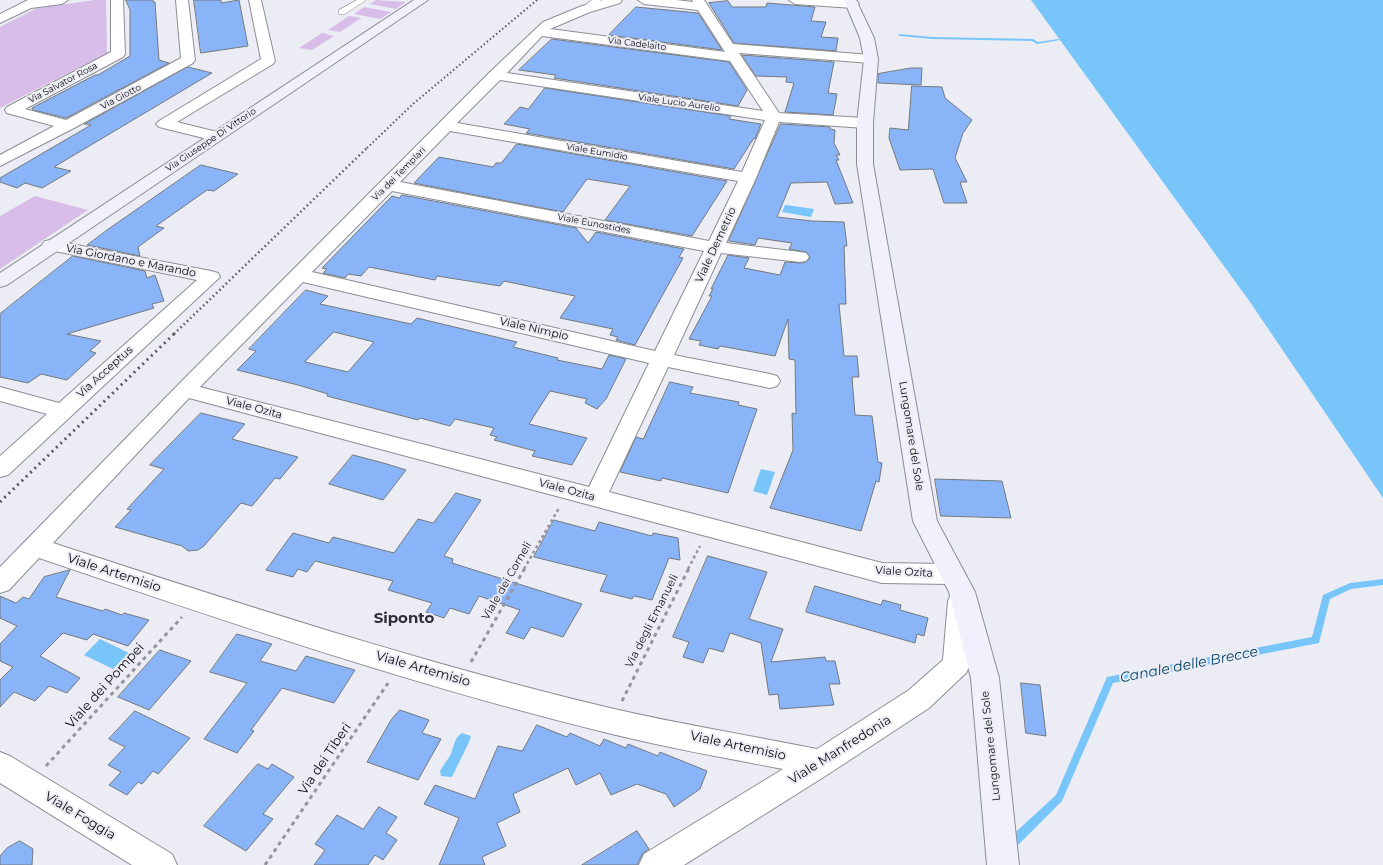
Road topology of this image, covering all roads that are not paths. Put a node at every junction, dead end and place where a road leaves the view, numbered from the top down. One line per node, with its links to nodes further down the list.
1 (62, 0): 11 (street)
2 (117, 0): 23 (street, Via Salvator Rosa)
3 (182, 0): 23 (street, Via Giotto)
4 (255, 0): 25 (street)
5 (362, 0): 15 (lane)
6 (422, 0): 25 (street, Via Giuseppe Di Vittorio)
7 (597, 0): 14 (lane)
8 (616, 0): 14 (street, Via dei Templari)
9 (644, 0): 13 (street)
10 (795, 0): 12 (street)
11 (34, 2): 16 (street)
12 (852, 2): 19 (street, Lungomare del Sole)
13 (701, 4): 18 (street)
14 (586, 9): 17 (street, Via dei Templari)
15 (342, 12)
16 (4, 14)
17 (539, 32): 18 (street, Via Cadelaito); 20 (street, Via dei Templari)
18 (732, 52): 19 (street, Via Cadelaito); 21 (street)
19 (871, 59): 22 (street, Lungomare del Sole)
20 (495, 75): 21 (street, Viale Lucio Aurelio); 24 (street, Via dei Templari)
21 (774, 117): 22 (street, Viale Lucio Aurelio); 27 (street, Viale Demetrio)
22 (865, 123): 44 (street, Lungomare del Sole)
23 (69, 125): 26 (street, Via Giotto)
24 (446, 126): 27 (street, Viale Eumidio); 28 (street, Via dei Templari)
25 (216, 136): 29 (street, Via Giuseppe Di Vittorio)
26 (0, 161)
27 (748, 178): 30 (street, Viale Demetrio)
28 (388, 185): 30 (street, Viale Eunostides); 32 (street, Via dei Templari)
29 (52, 245): 33 (street, Via Giordano e Marando); 34 (street, Via Giuseppe Di Vittorio)
30 (714, 247): 31 (street, Viale Eunostides); 35 (street, Viale Demetrio)
31 (800, 257)
32 (299, 275): 35 (street, Viale Nimpio); 37 (street, Via dei Templari)
33 (211, 277): 39 (street, Via Acceptus)
34 (0, 281)
35 (661, 359): 36 (street, Viale Nimpio); 41 (street, Viale Demetrio)
36 (770, 381)
37 (185, 390): 41 (street, Viale Ozita); 42 (street, Via dei Templari)
38 (0, 394): 39 (street)
39 (62, 411): 40 (street, Via Acceptus)
40 (0, 469)
41 (595, 498): 44 (street, Viale Ozita)
42 (34, 547): 43 (street, Via dei Templari); 45 (street, Viale Artemisio)
43 (0, 582)
44 (956, 583): 45 (street, Viale Manfredonia); 49 (street, Lungomare del Sole)
45 (820, 763): 48 (street, Viale Manfredonia)
46 (0, 766): 47 (street, Viale Foggia)
47 (161, 865)
48 (655, 865)
49 (1003, 865)

